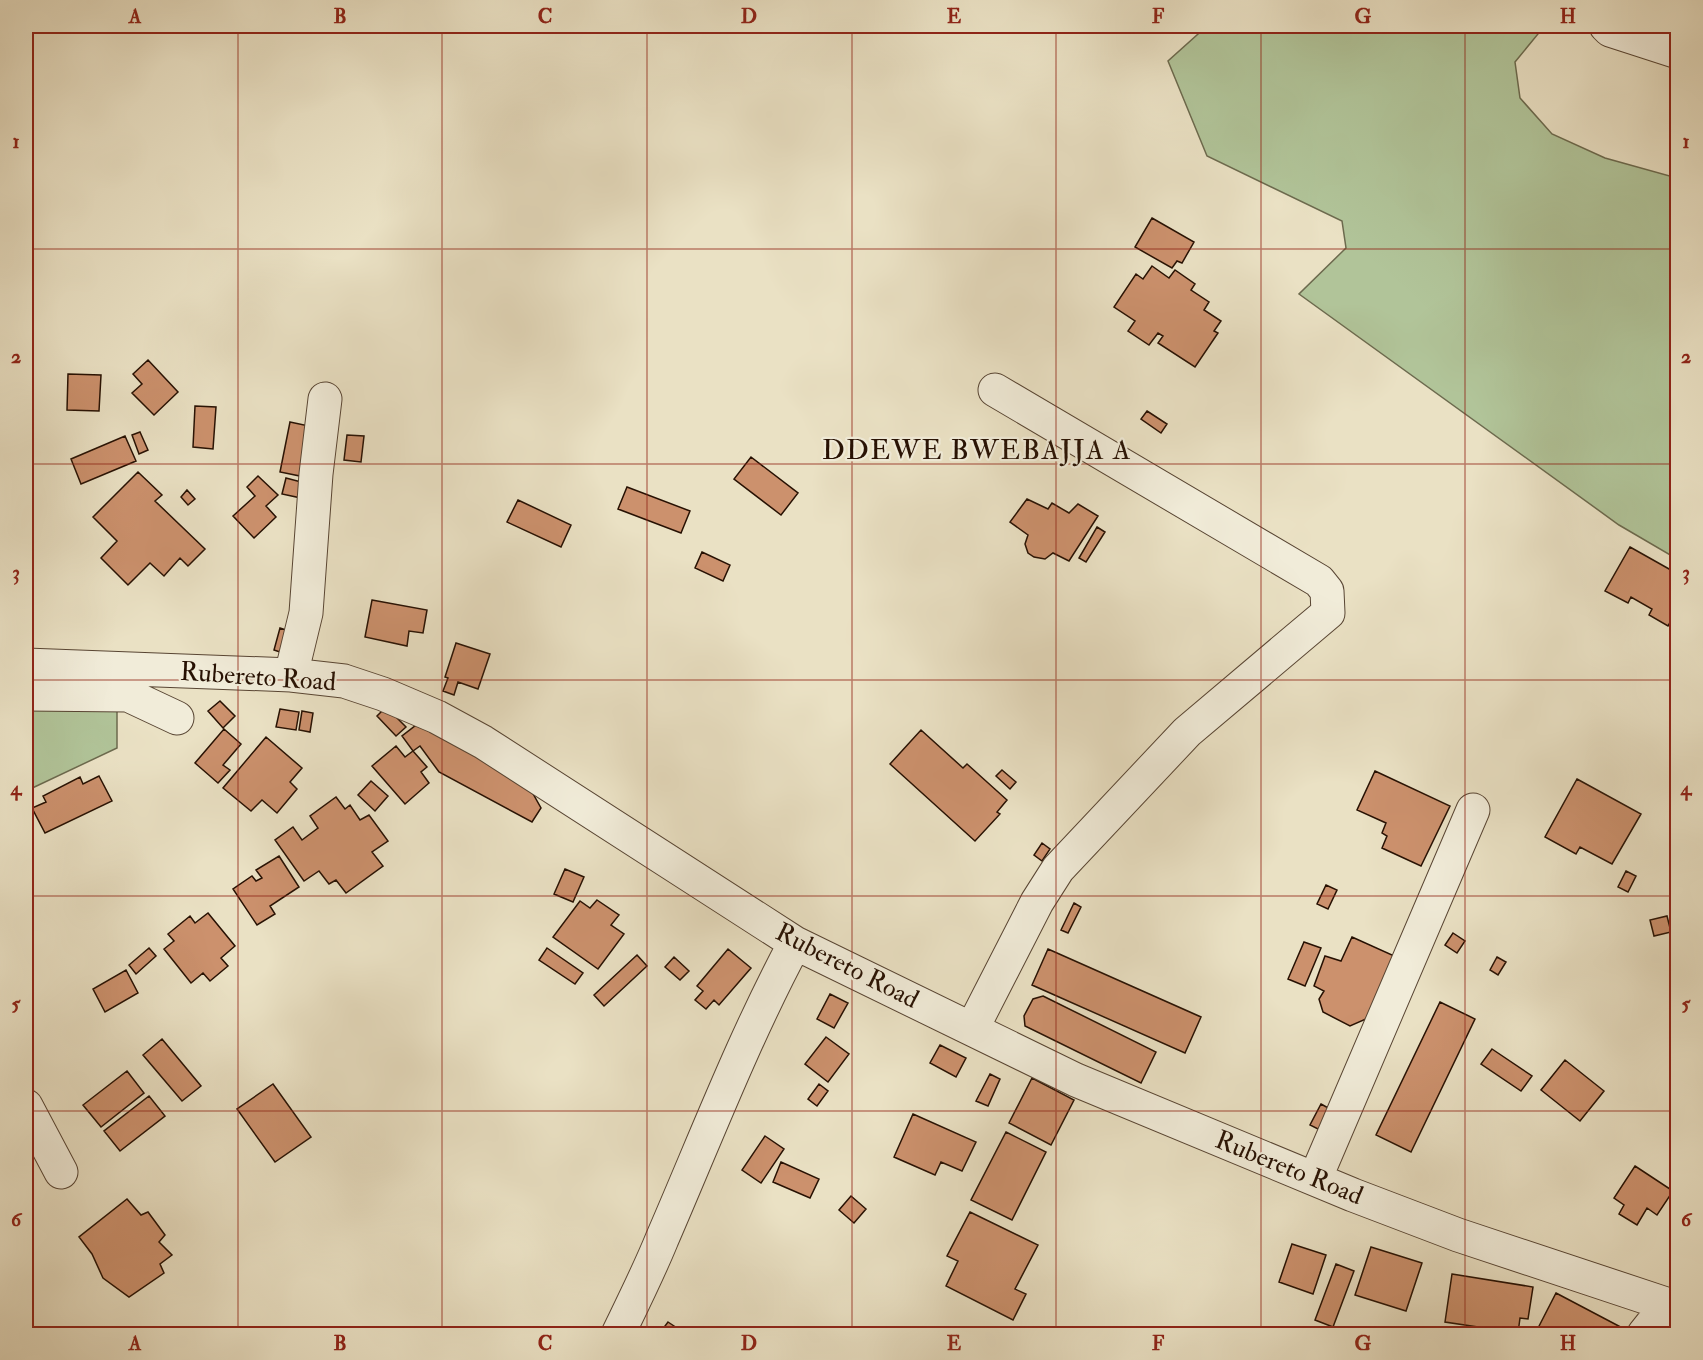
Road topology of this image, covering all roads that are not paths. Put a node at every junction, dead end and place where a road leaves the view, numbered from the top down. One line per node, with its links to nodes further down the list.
1 (1606, 26): 2 (street)
2 (1677, 52)
3 (995, 390): 11 (street)
4 (325, 399): 6 (street)
5 (26, 665): 6 (street, Rubereto Road)
6 (291, 675): 10 (street, Rubereto Road)
7 (26, 694): 8 (street)
8 (177, 718)
9 (1473, 810): 14 (street)
10 (795, 943): 11 (street, Rubereto Road); 16 (street)
11 (972, 1029): 14 (street, Rubereto Road)
12 (26, 1106): 13 (street)
13 (61, 1172)
14 (1315, 1179): 15 (street, Rubereto Road)
15 (1672, 1306): 17 (street)
16 (618, 1335)
17 (1644, 1335)

